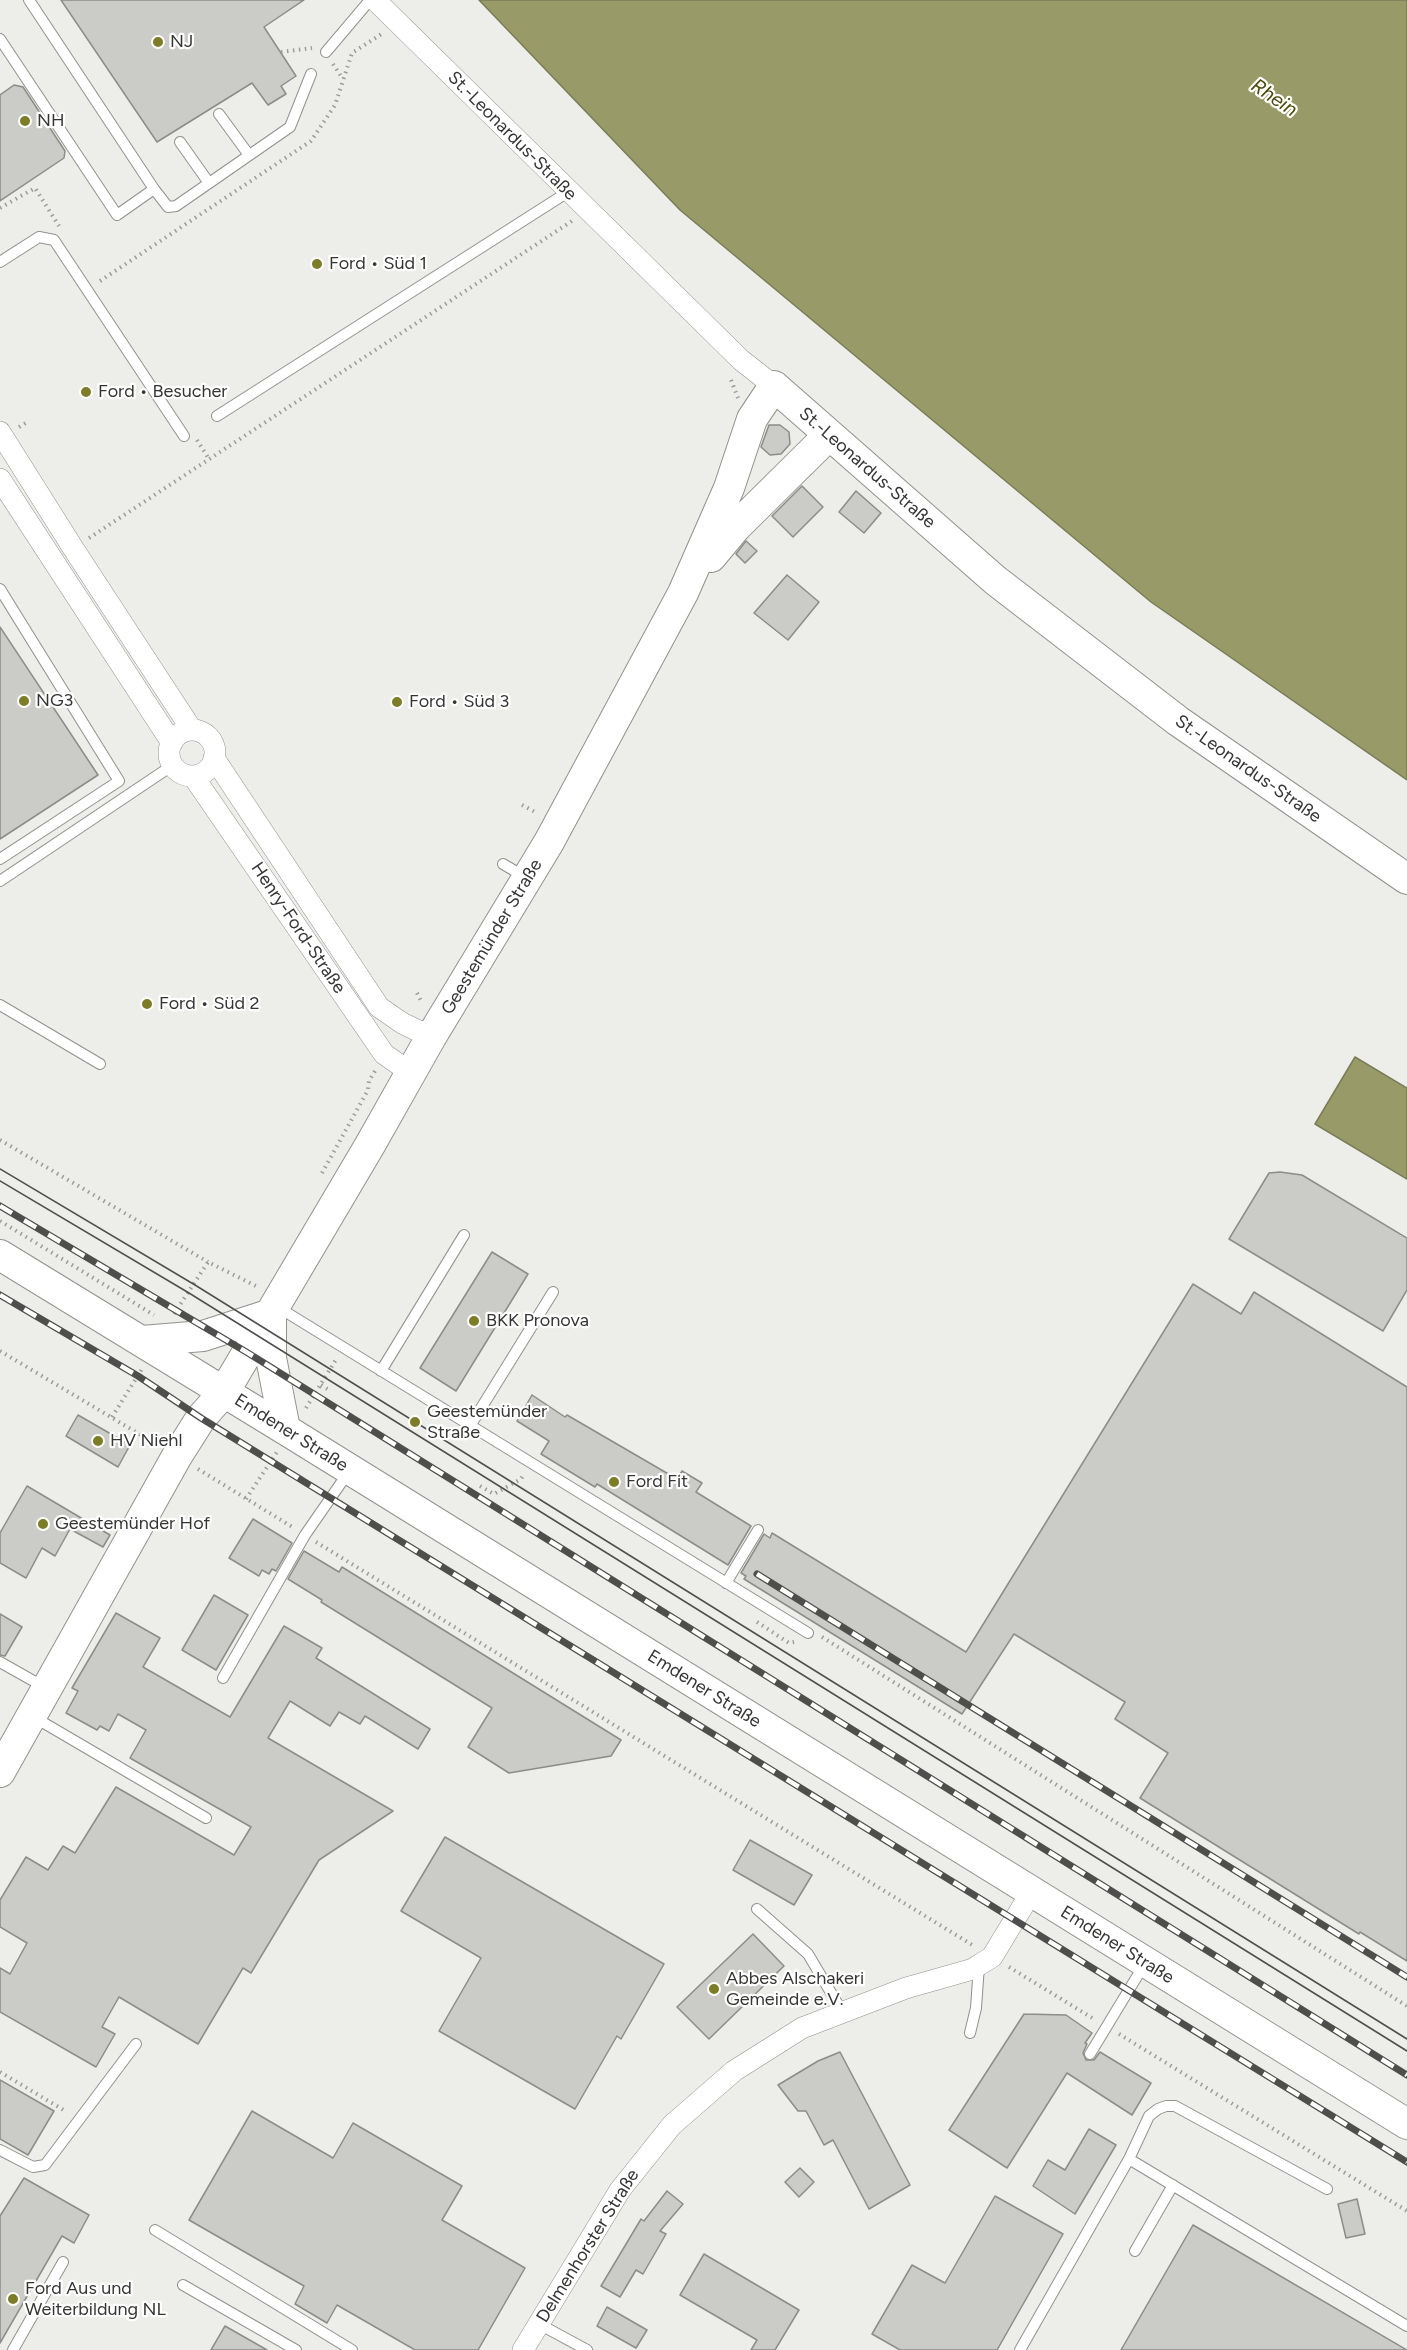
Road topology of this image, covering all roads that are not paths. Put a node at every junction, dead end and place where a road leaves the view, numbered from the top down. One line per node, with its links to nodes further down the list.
1 (29, 0): 11 (lane)
2 (370, 0): 5 (lane)
3 (375, 0): 12 (street, St.-Leonardus-Straße)
4 (0, 39): 11 (lane)
5 (326, 52)
6 (311, 74): 9 (lane)
7 (219, 114): 9 (lane)
8 (180, 142): 10 (lane)
9 (249, 155): 10 (lane)
10 (209, 183): 11 (lane)
11 (154, 189)
12 (568, 192): 14 (street, St.-Leonardus-Straße); 15 (lane)
13 (0, 262): 18 (lane)
14 (774, 386): 17 (street, St.-Leonardus-Straße); 21 (street, Geestemünder Straße)
15 (216, 416)
16 (0, 432): 22 (street, Henry-Ford-Straße)
17 (829, 435): 21 (street, Geestemünder Straße); 28 (street, St.-Leonardus-Straße)
18 (184, 436)
19 (0, 479): 23 (street)
20 (0, 589): 27 (lane)
21 (683, 593): 31 (street, Geestemünder Straße)
22 (192, 730): 23 (street); 24 (street, Henry-Ford-Straße)
23 (172, 743): 25 (street)
24 (214, 758): 26 (street); 31 (street, Henry-Ford-Straße)
25 (172, 765): 26 (street, Henry-Ford-Straße); 29 (lane)
26 (193, 776): 33 (street, Henry-Ford-Straße)
27 (0, 859)
28 (1407, 879)
29 (0, 881)
30 (0, 1005): 32 (lane)
31 (431, 1037): 33 (street, Geestemünder Straße)
32 (100, 1064)
33 (411, 1073): 37 (street, Geestemünder Straße)
34 (464, 1235): 39 (lane)
35 (0, 1255): 38 (street, Emdener Straße)
36 (553, 1292): 41 (lane)
37 (267, 1302): 38 (street); 39 (lane); 40 (street, Geestemünder Straße); 42 (street)
38 (150, 1330): 40 (street, Emdener Straße)
39 (381, 1371): 41 (lane)
40 (224, 1392): 42 (street, Emdener Straße); 49 (street, Geestemünder Straße)
41 (470, 1426): 45 (lane)
42 (285, 1429): 43 (street, Emdener Straße)
43 (350, 1470): 48 (lane); 53 (street, Emdener Straße)
44 (759, 1530): 45 (lane)
45 (726, 1583): 46 (lane)
46 (807, 1637)
47 (0, 1662): 49 (lane)
48 (223, 1678)
49 (47, 1688): 50 (street, Geestemünder Straße)
50 (32, 1716): 51 (street, Geestemünder Straße); 52 (lane)
51 (0, 1772)
52 (206, 1818)
53 (1032, 1891): 55 (street); 56 (street, Emdener Straße)
54 (757, 1909): 57 (lane)
55 (986, 1961): 57 (street, Delmenhorster Straße); 58 (lane)
56 (1146, 1962): 60 (lane); 61 (street, Emdener Straße)
57 (843, 2013): 70 (street, Delmenhorster Straße)
58 (969, 2033)
59 (136, 2044): 62 (lane)
60 (1090, 2054)
61 (1407, 2124)
62 (0, 2150)
63 (1129, 2158): 64 (lane); 65 (lane); 77 (lane)
64 (1173, 2185): 67 (lane); 71 (lane)
65 (1327, 2189)
66 (155, 2230): 74 (lane)
67 (1135, 2251)
68 (63, 2262): 72 (lane)
69 (183, 2285): 73 (lane)
70 (538, 2324): 75 (street, Delmenhorster Straße); 76 (lane)
71 (1407, 2326)
72 (13, 2350)
73 (296, 2350)
74 (352, 2350)
75 (523, 2350)
76 (587, 2350)
77 (1020, 2350)

